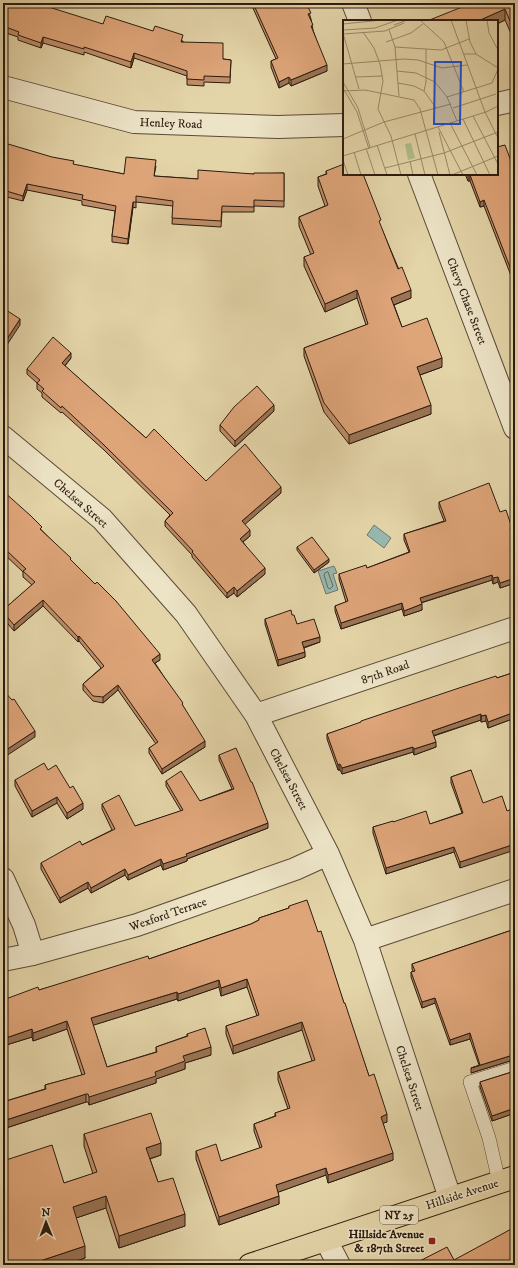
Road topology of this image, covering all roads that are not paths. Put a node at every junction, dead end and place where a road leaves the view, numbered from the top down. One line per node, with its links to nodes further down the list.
1 (353, 3): 2 (street)
2 (360, 20)
3 (3, 87): 6 (street, Henley Road)
4 (515, 100): 5 (street)
5 (498, 104)
6 (343, 125)
7 (419, 175): 8 (street, Chevy Chase Street)
8 (515, 428)
9 (3, 437): 11 (street, Chelsea Street)
10 (515, 628): 11 (street, 87th Road)
11 (256, 716): 12 (street, Chelsea Street)
12 (328, 854): 15 (street, Chelsea Street); 16 (street, Wexford Terrace)
13 (3, 880): 16 (street)
14 (515, 890): 15 (street)
15 (365, 940): 20 (street, Chelsea Street)
16 (33, 954): 17 (street, Wexford Terrace)
17 (3, 960)
18 (515, 1068): 19 (lane)
19 (507, 1179): 20 (main road, Hillside Avenue / NY 25)
20 (450, 1198): 21 (main road, Hillside Avenue / NY 25)
21 (326, 1240): 22 (main road, Hillside Avenue / NY 25); 23 (street)
22 (250, 1265)
23 (339, 1265)

